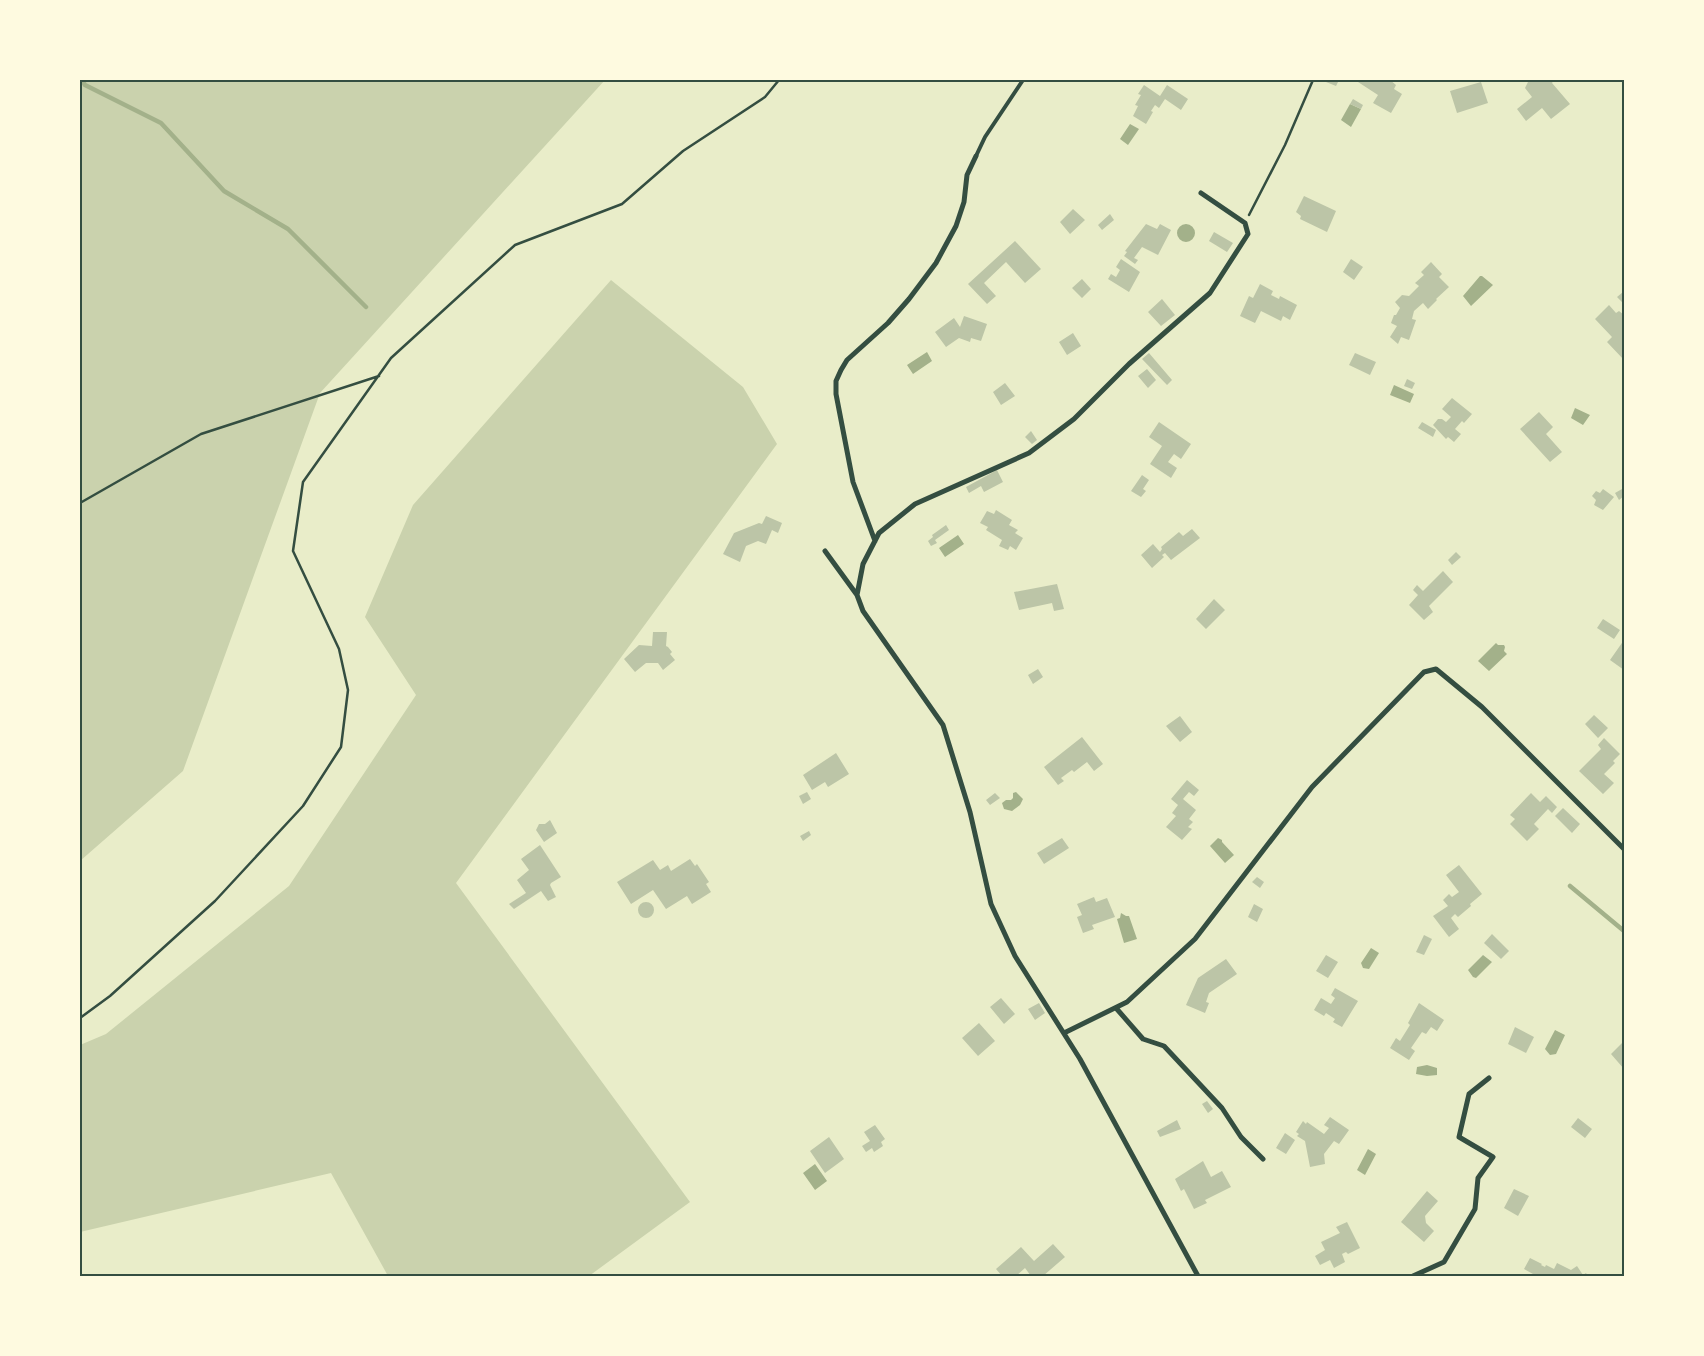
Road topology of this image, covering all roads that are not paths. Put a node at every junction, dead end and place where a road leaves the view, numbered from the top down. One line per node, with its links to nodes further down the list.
1 (1023, 80): 2 (lane)
2 (976, 156): 4 (street)
3 (1201, 193): 4 (street)
4 (875, 542): 6 (street)
5 (825, 550): 6 (street)
6 (857, 595): 9 (street)
7 (1624, 849): 8 (street)
8 (1116, 1008): 9 (street); 11 (street)
9 (1064, 1033): 12 (street)
10 (1489, 1078): 13 (street)
11 (1263, 1159)
12 (1198, 1276)
13 (1413, 1276)

